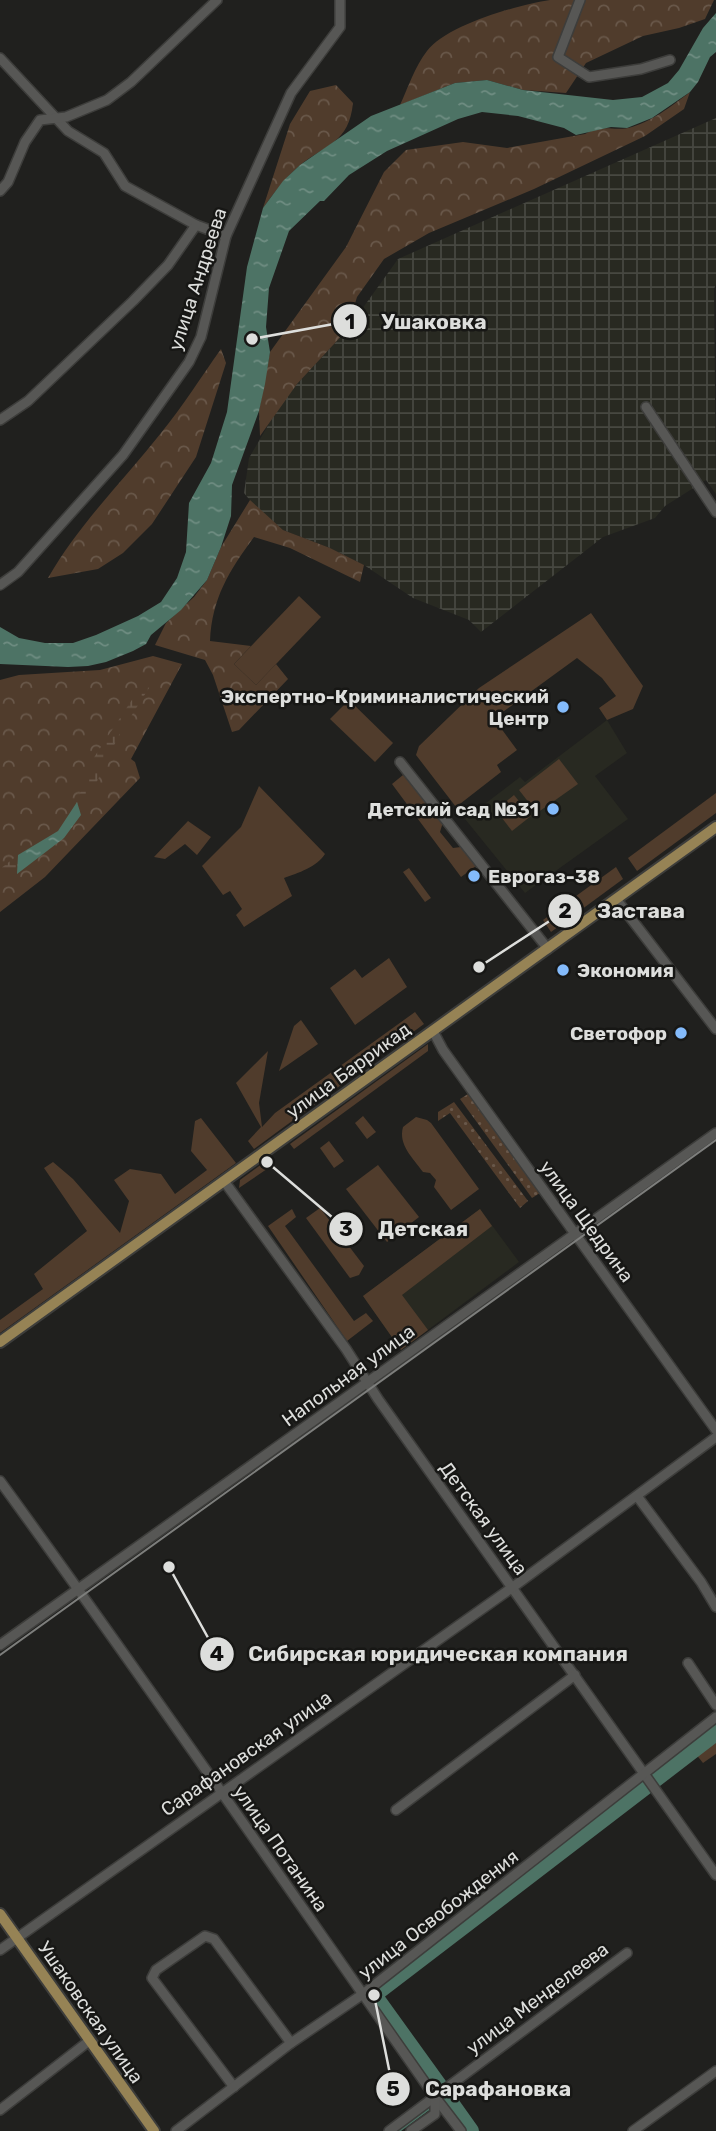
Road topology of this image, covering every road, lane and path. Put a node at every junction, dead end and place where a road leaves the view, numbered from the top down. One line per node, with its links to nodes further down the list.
1 (217, 0): 6 (street)
2 (340, 0): 9 (street, улица Андреева)
3 (580, 0): 5 (street)
4 (0, 58): 6 (street)
5 (670, 60)
6 (54, 117): 7 (street); 8 (street)
7 (0, 191)
8 (196, 226): 9 (street); 11 (street, улица Андреева)
9 (226, 236): 13 (street, улица Андреева)
10 (646, 407): 12 (street)
11 (0, 420)
12 (716, 512)
13 (0, 584)
14 (400, 762): 17 (street)
15 (716, 827): 16 (main road, улица Баррикад)
16 (616, 899): 17 (main road, улица Баррикад); 18 (street)
17 (548, 949): 19 (main road, улица Баррикад)
18 (716, 1030)
19 (433, 1031): 21 (main road, улица Баррикад); 22 (street, улица Щедрина)
20 (716, 1133): 22 (street, Напольная улица)
21 (224, 1181): 23 (main road, улица Баррикад); 24 (street, Детская улица)
22 (575, 1233): 24 (street, Напольная улица); 25 (street, улица Щедрина)
23 (0, 1342)
24 (369, 1382): 29 (street, Детская улица); 30 (street, Напольная улица)
25 (716, 1430)
26 (716, 1437): 28 (street, Сарафановская улица)
27 (0, 1481): 30 (street, улица Потанина)
28 (636, 1496): 29 (street, Сарафановская улица); 31 (street)
29 (513, 1587): 34 (street, Детская улица); 38 (street, Сарафановская улица)
30 (79, 1589): 32 (street, Напольная улица); 38 (street, улица Потанина)
31 (716, 1607)
32 (0, 1645)
33 (688, 1663): 35 (street)
34 (575, 1675): 37 (street, Детская улица); 39 (street)
35 (716, 1704)
36 (716, 1717): 37 (street, улица Освобождения)
37 (645, 1773): 40 (street, Детская улица); 45 (street, улица Освобождения)
38 (220, 1793): 42 (street, Сарафановская улица); 45 (street, улица Потанина)
39 (396, 1810)
40 (716, 1875)
41 (0, 1914): 42 (main road, Ушаковская улица)
42 (17, 1937): 43 (street, Сарафановская улица); 46 (main road, Ушаковская улица)
43 (0, 1950)
44 (627, 1953): 50 (street, улица Менделеева)
45 (363, 1994): 47 (street, улица Освобождения); 50 (street, улица Потанина)
46 (89, 2041): 51 (street); 52 (main road, Ушаковская улица)
47 (291, 2043): 49 (street, улица Освобождения); 49 (street)
48 (716, 2071): 57 (street)
49 (234, 2087): 53 (street, улица Освобождения)
50 (435, 2097): 54 (street, улица Менделеева); 55 (street, улица Менделеева); 56 (street, улица Потанина)
51 (0, 2110)
52 (154, 2131)
53 (176, 2131)
54 (389, 2131)
55 (411, 2131)
56 (461, 2131)
57 (633, 2131)

